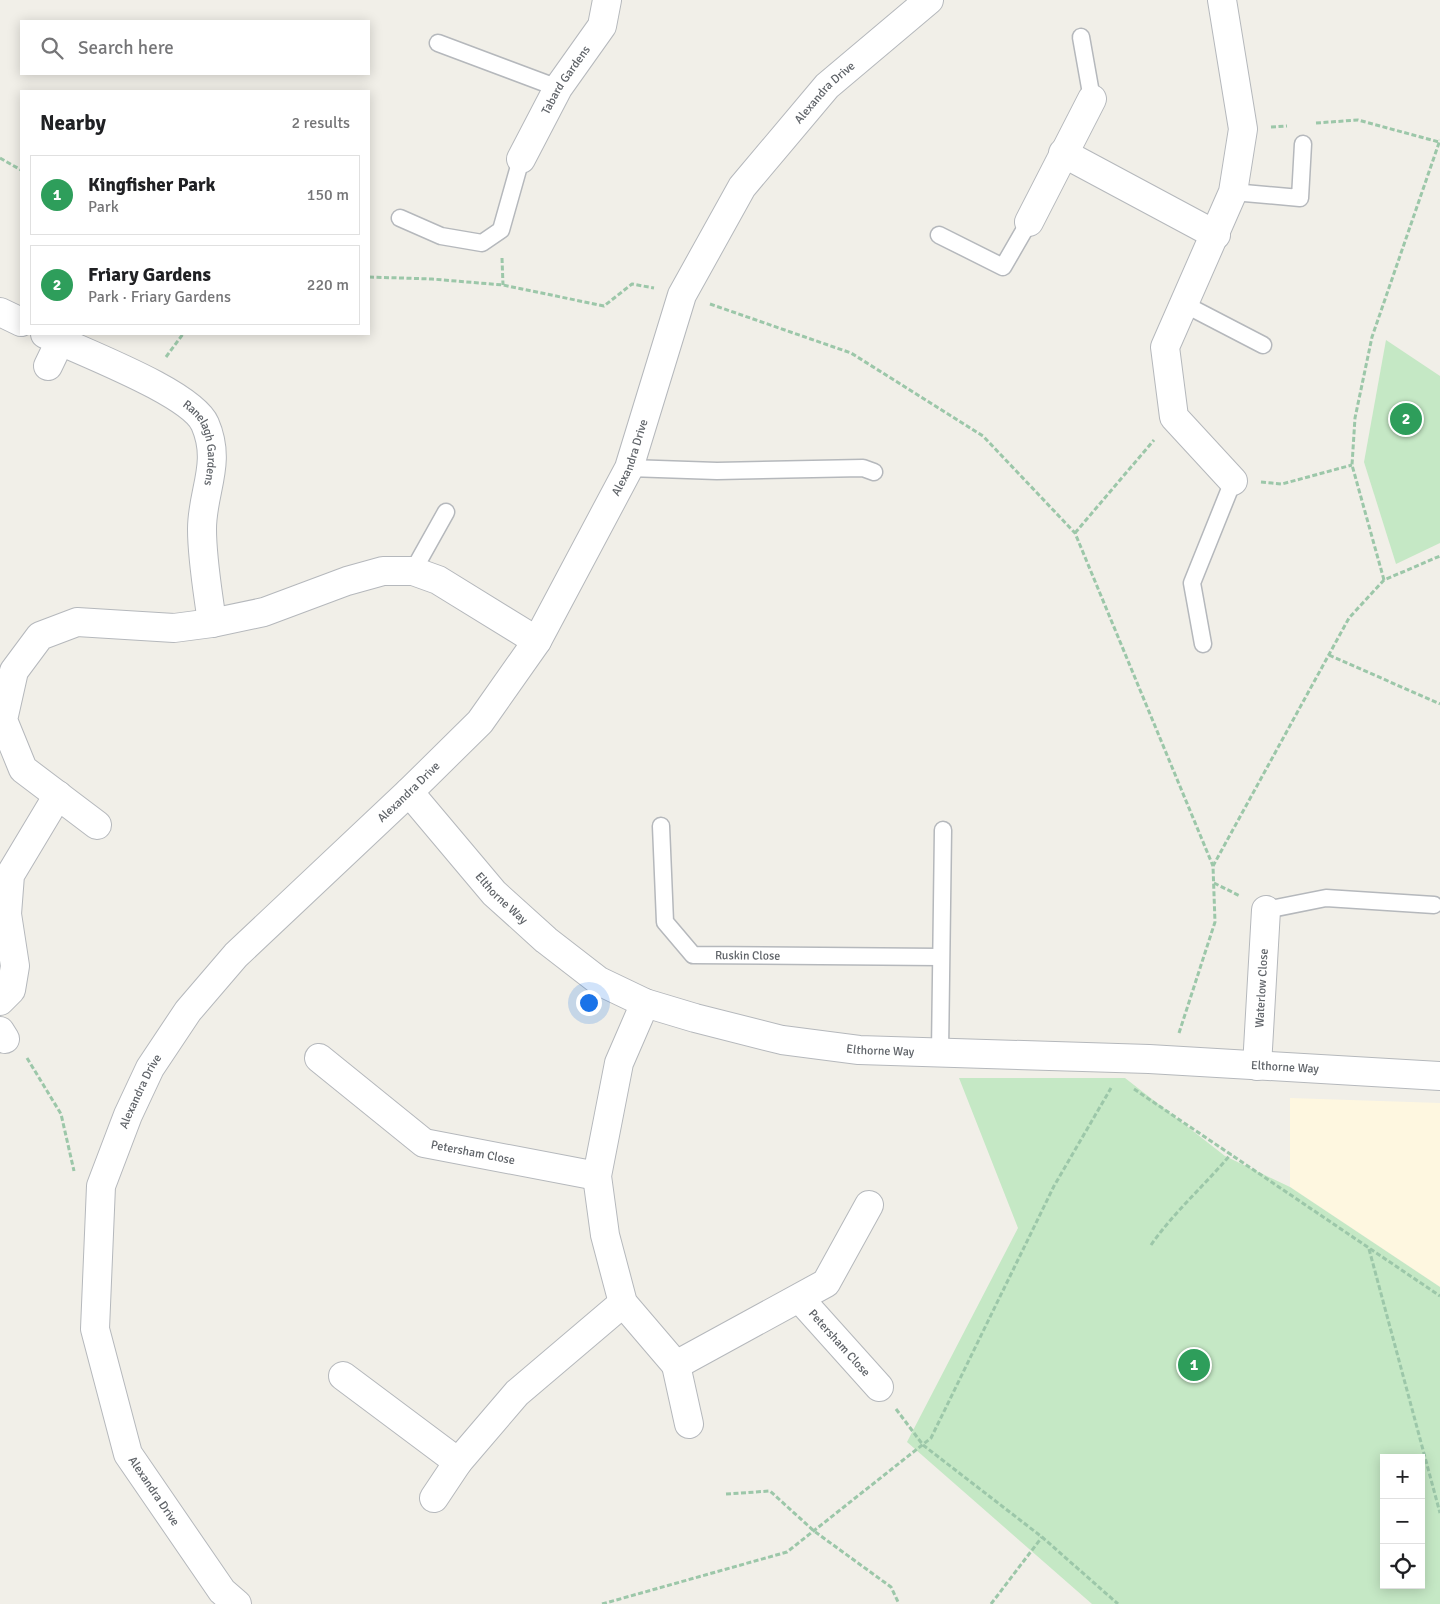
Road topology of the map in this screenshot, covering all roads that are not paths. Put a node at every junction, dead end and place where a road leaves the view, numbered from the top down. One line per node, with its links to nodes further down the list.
1 (607, 0): 6 (street, Tabard Gardens)
2 (929, 0): 22 (street, Alexandra Drive)
3 (1222, 0): 11 (street)
4 (1081, 37): 7 (lane)
5 (438, 43): 6 (lane)
6 (558, 88): 10 (street, Tabard Gardens)
7 (1092, 99): 9 (street)
8 (1303, 144): 11 (lane)
9 (1063, 153): 13 (street); 15 (street)
10 (521, 159): 12 (lane)
11 (1233, 192): 15 (street)
12 (400, 218)
13 (1029, 222): 14 (lane)
14 (939, 235)
15 (1216, 235): 16 (street)
16 (1184, 304): 20 (lane); 24 (street)
17 (0, 312): 18 (street)
18 (20, 322)
19 (52, 338): 21 (street, Ranelagh Gardens); 27 (street, Ranelagh Gardens)
20 (1263, 345)
21 (48, 366)
22 (629, 468): 23 (lane); 28 (street, Alexandra Drive)
23 (874, 472)
24 (1233, 481): 29 (lane)
25 (446, 512): 26 (lane)
26 (413, 571): 27 (street); 28 (street)
27 (212, 623): 31 (street)
28 (537, 641): 30 (street, Alexandra Drive)
29 (1203, 644)
30 (409, 792): 39 (street, Elthorne Way); 54 (street, Alexandra Drive)
31 (58, 795): 32 (street); 38 (street)
32 (97, 825)
33 (661, 826): 37 (lane, Ruskin Close)
34 (943, 830): 37 (lane)
35 (1434, 905): 36 (lane)
36 (1266, 910): 42 (street, Waterlow Close)
37 (940, 957): 40 (lane)
38 (0, 1001)
39 (645, 1003): 40 (street, Elthorne Way); 44 (street)
40 (940, 1052): 42 (street, Elthorne Way)
41 (319, 1058): 44 (street, Petersham Close)
42 (1257, 1066): 43 (street, Elthorne Way)
43 (1440, 1076)
44 (597, 1176): 47 (street)
45 (869, 1205): 46 (street, Petersham Close)
46 (800, 1299): 48 (street, Petersham Close); 50 (street, Petersham Close)
47 (623, 1303): 48 (street); 52 (street)
48 (676, 1365): 51 (street)
49 (343, 1376): 52 (street)
50 (879, 1387)
51 (689, 1424)
52 (458, 1462): 53 (street)
53 (434, 1498)
54 (222, 1600)

